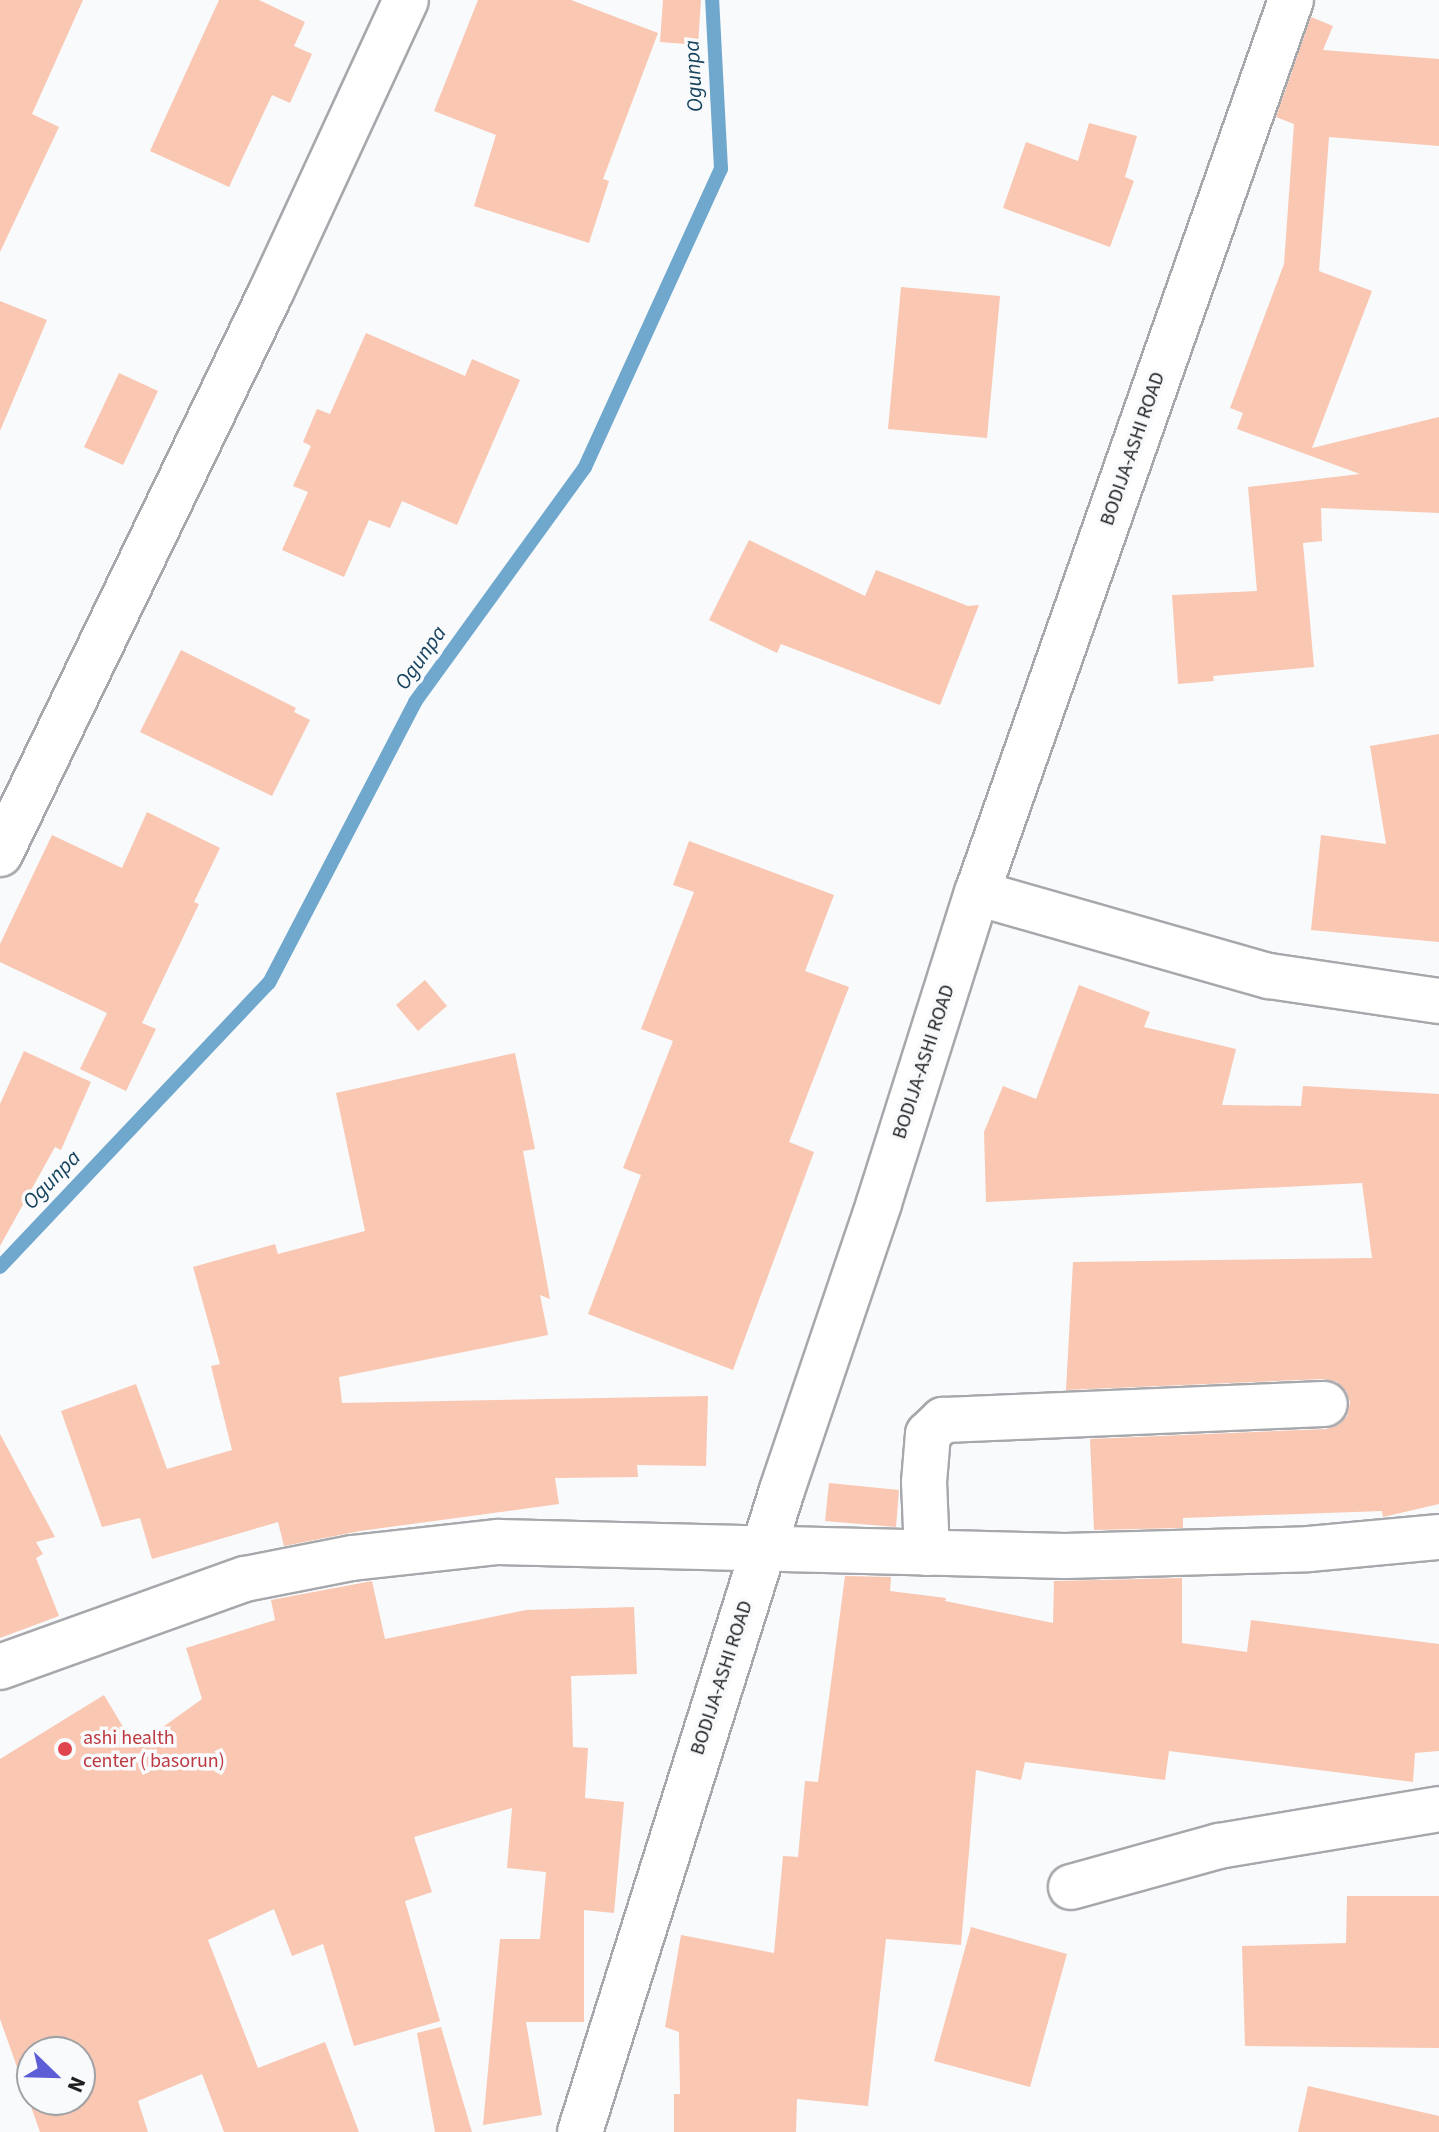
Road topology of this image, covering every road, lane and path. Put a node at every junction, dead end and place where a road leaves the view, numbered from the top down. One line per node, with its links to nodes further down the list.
1 (406, 0): 3 (street)
2 (1291, 0): 4 (street, BODIJA-ASHI ROAD)
3 (0, 854)
4 (977, 893): 5 (street); 8 (street, BODIJA-ASHI ROAD)
5 (1439, 1001)
6 (1325, 1404): 9 (street)
7 (1439, 1537): 9 (street)
8 (763, 1550): 9 (street); 10 (street); 13 (street, BODIJA-ASHI ROAD)
9 (927, 1553)
10 (0, 1667)
11 (1439, 1809): 12 (street)
12 (1071, 1887)
13 (580, 2132)

